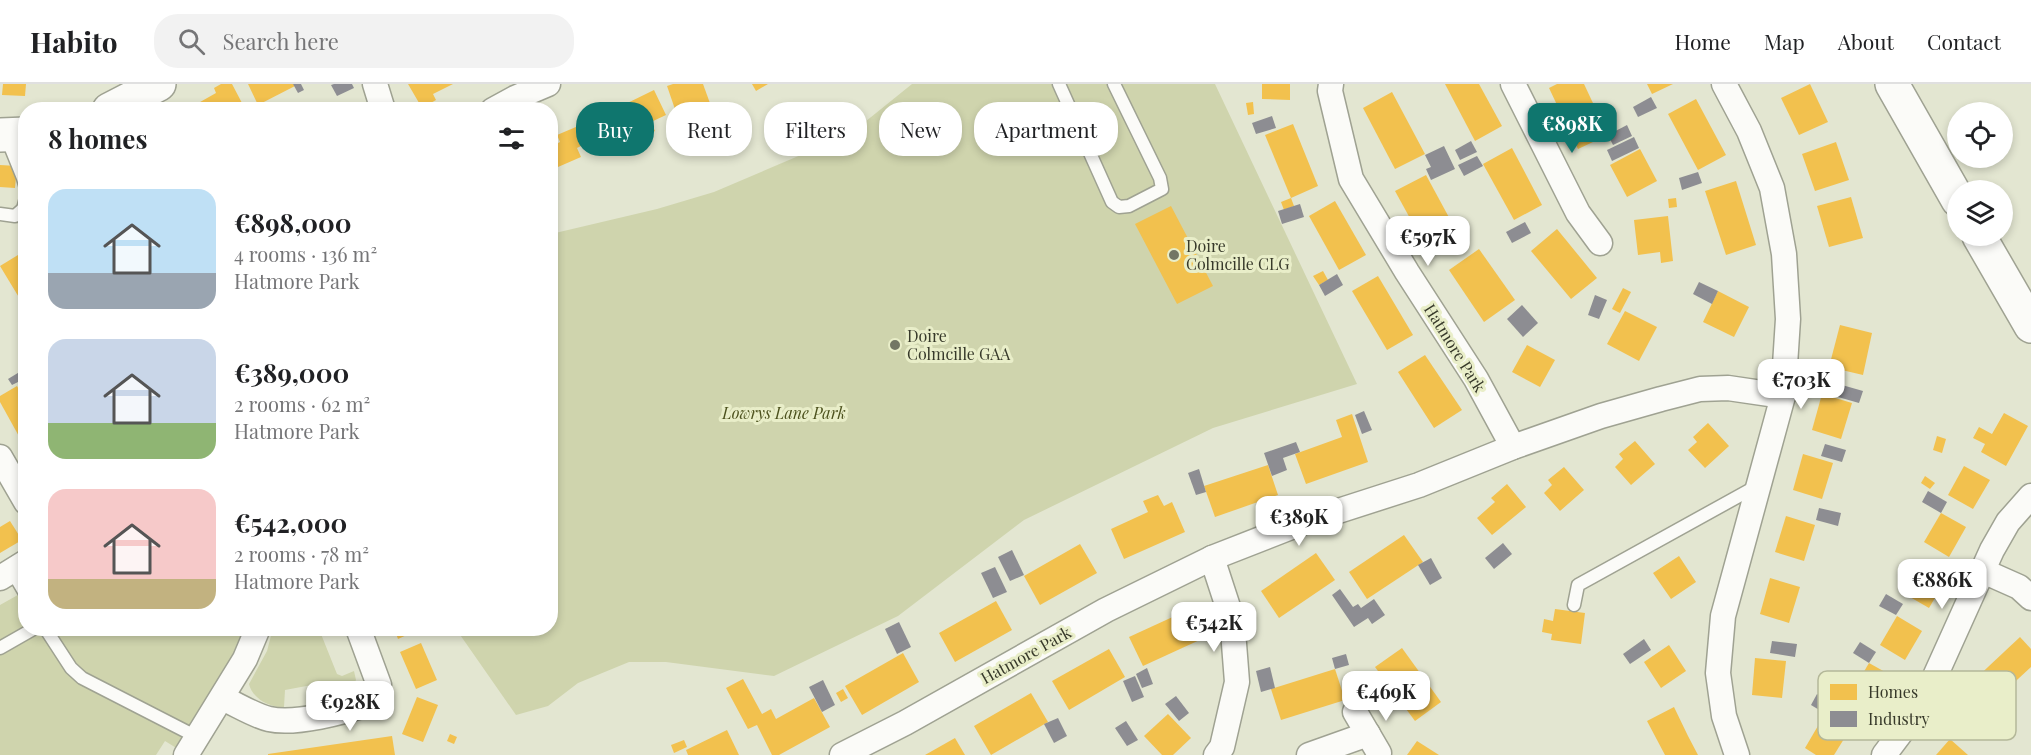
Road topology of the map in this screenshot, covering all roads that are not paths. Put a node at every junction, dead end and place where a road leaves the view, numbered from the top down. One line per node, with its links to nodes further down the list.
1 (159, 84): 10 (main road)
2 (375, 84): 11 (street)
3 (548, 84): 12 (street)
4 (1059, 84): 5 (lane)
5 (1114, 84)
6 (1330, 84): 22 (street, Hatmore Park)
7 (1513, 84): 18 (street)
8 (1724, 84): 21 (street)
9 (1892, 84): 15 (main road)
10 (127, 102)
11 (381, 102)
12 (507, 102)
13 (10, 135): 14 (lane)
14 (18, 161)
15 (1947, 181)
16 (18, 213): 17 (lane)
17 (0, 214)
18 (1600, 243)
19 (1985, 246): 20 (main road)
20 (2031, 326)
21 (1783, 396): 22 (street, Hatmore Park); 24 (street)
22 (1513, 447): 27 (street, Hatmore Park)
23 (0, 457): 25 (street)
24 (1758, 485): 30 (lane); 44 (street)
25 (18, 488)
26 (2031, 496): 28 (street)
27 (1212, 558): 41 (street); 42 (street, Hatmore Park)
28 (1983, 571): 29 (street); 36 (street)
29 (2031, 598)
30 (1574, 605)
31 (21, 636): 35 (lane)
32 (50, 636): 40 (lane)
33 (255, 636): 37 (street)
34 (361, 636): 37 (street)
35 (0, 648)
36 (1938, 671)
37 (222, 698): 40 (street)
38 (1355, 712): 43 (street)
39 (1895, 740): 45 (street)
40 (191, 746)
41 (1226, 752)
42 (842, 755)
43 (1309, 755)
44 (1737, 755)
45 (1884, 755)

